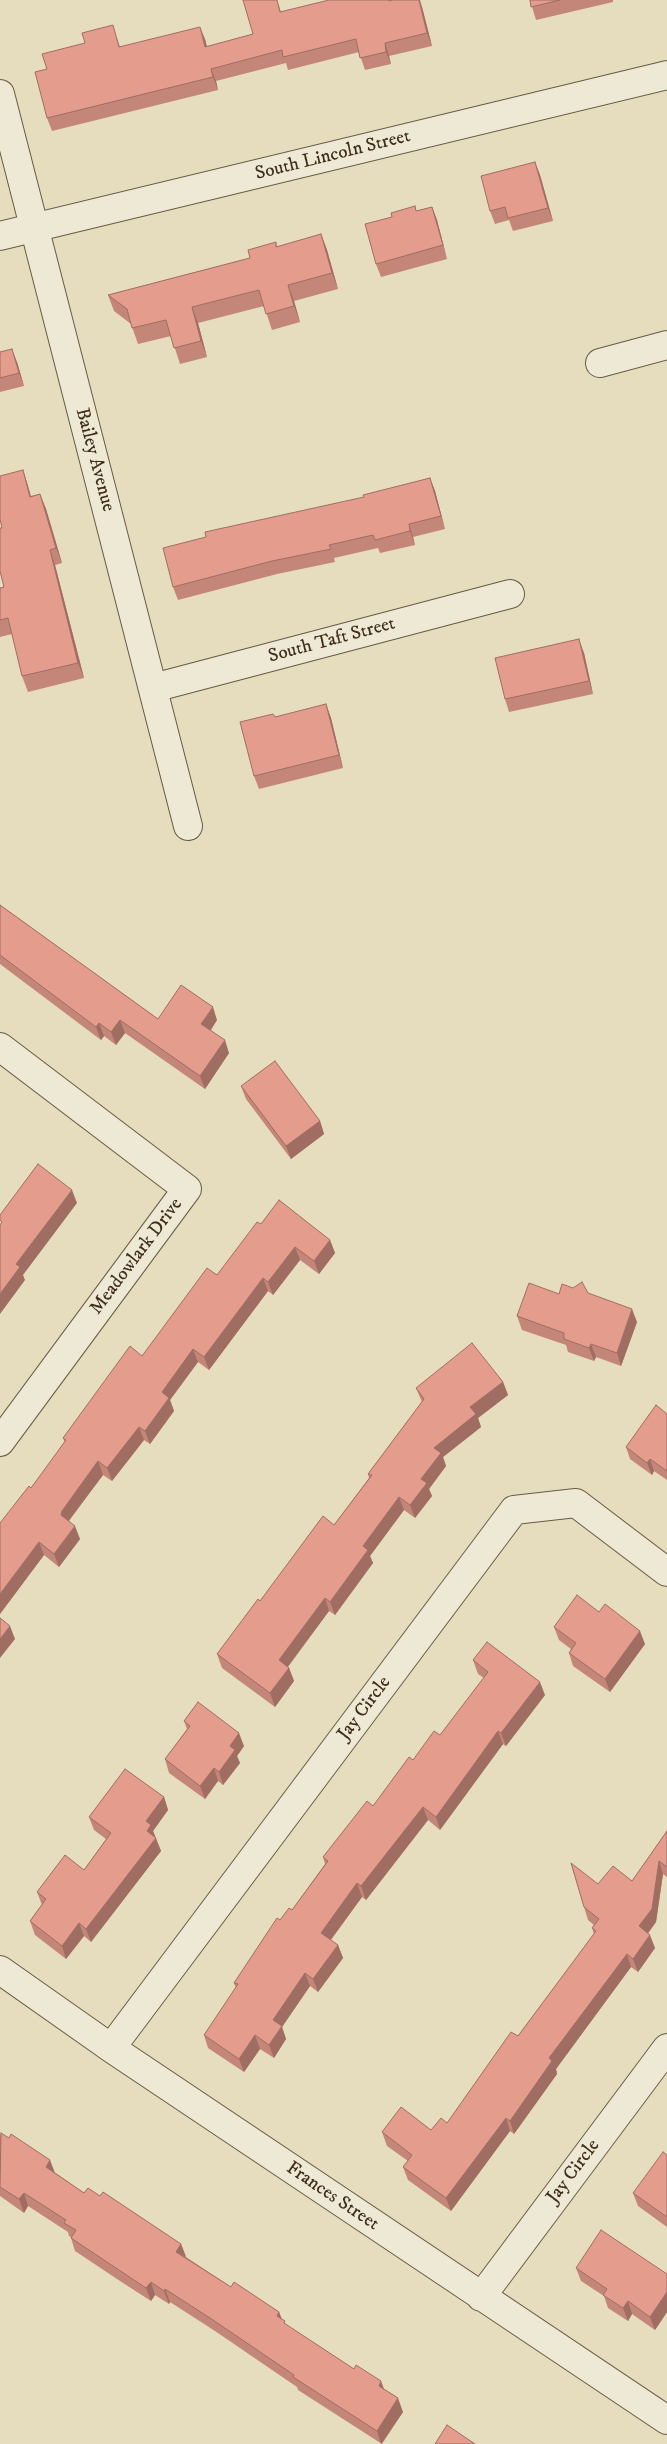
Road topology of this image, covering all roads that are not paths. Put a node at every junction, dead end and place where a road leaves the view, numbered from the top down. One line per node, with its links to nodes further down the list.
1 (667, 75): 3 (street, South Lincoln Street)
2 (0, 94): 3 (street, Bailey Avenue)
3 (33, 228): 4 (street, South Lincoln Street); 8 (street, Bailey Avenue)
4 (0, 236)
5 (667, 346): 6 (street)
6 (600, 362)
7 (510, 594): 8 (street, South Taft Street)
8 (153, 688): 9 (street, Bailey Avenue)
9 (188, 826)
10 (0, 1047): 11 (street, Meadowlark Drive)
11 (0, 1442)
12 (667, 1572): 14 (street, Jay Circle)
13 (0, 1970): 14 (street, Frances Street)
14 (111, 2048): 16 (street, Frances Street)
15 (667, 2048): 16 (street, Jay Circle)
16 (481, 2297): 17 (street, Frances Street)
17 (667, 2420)

